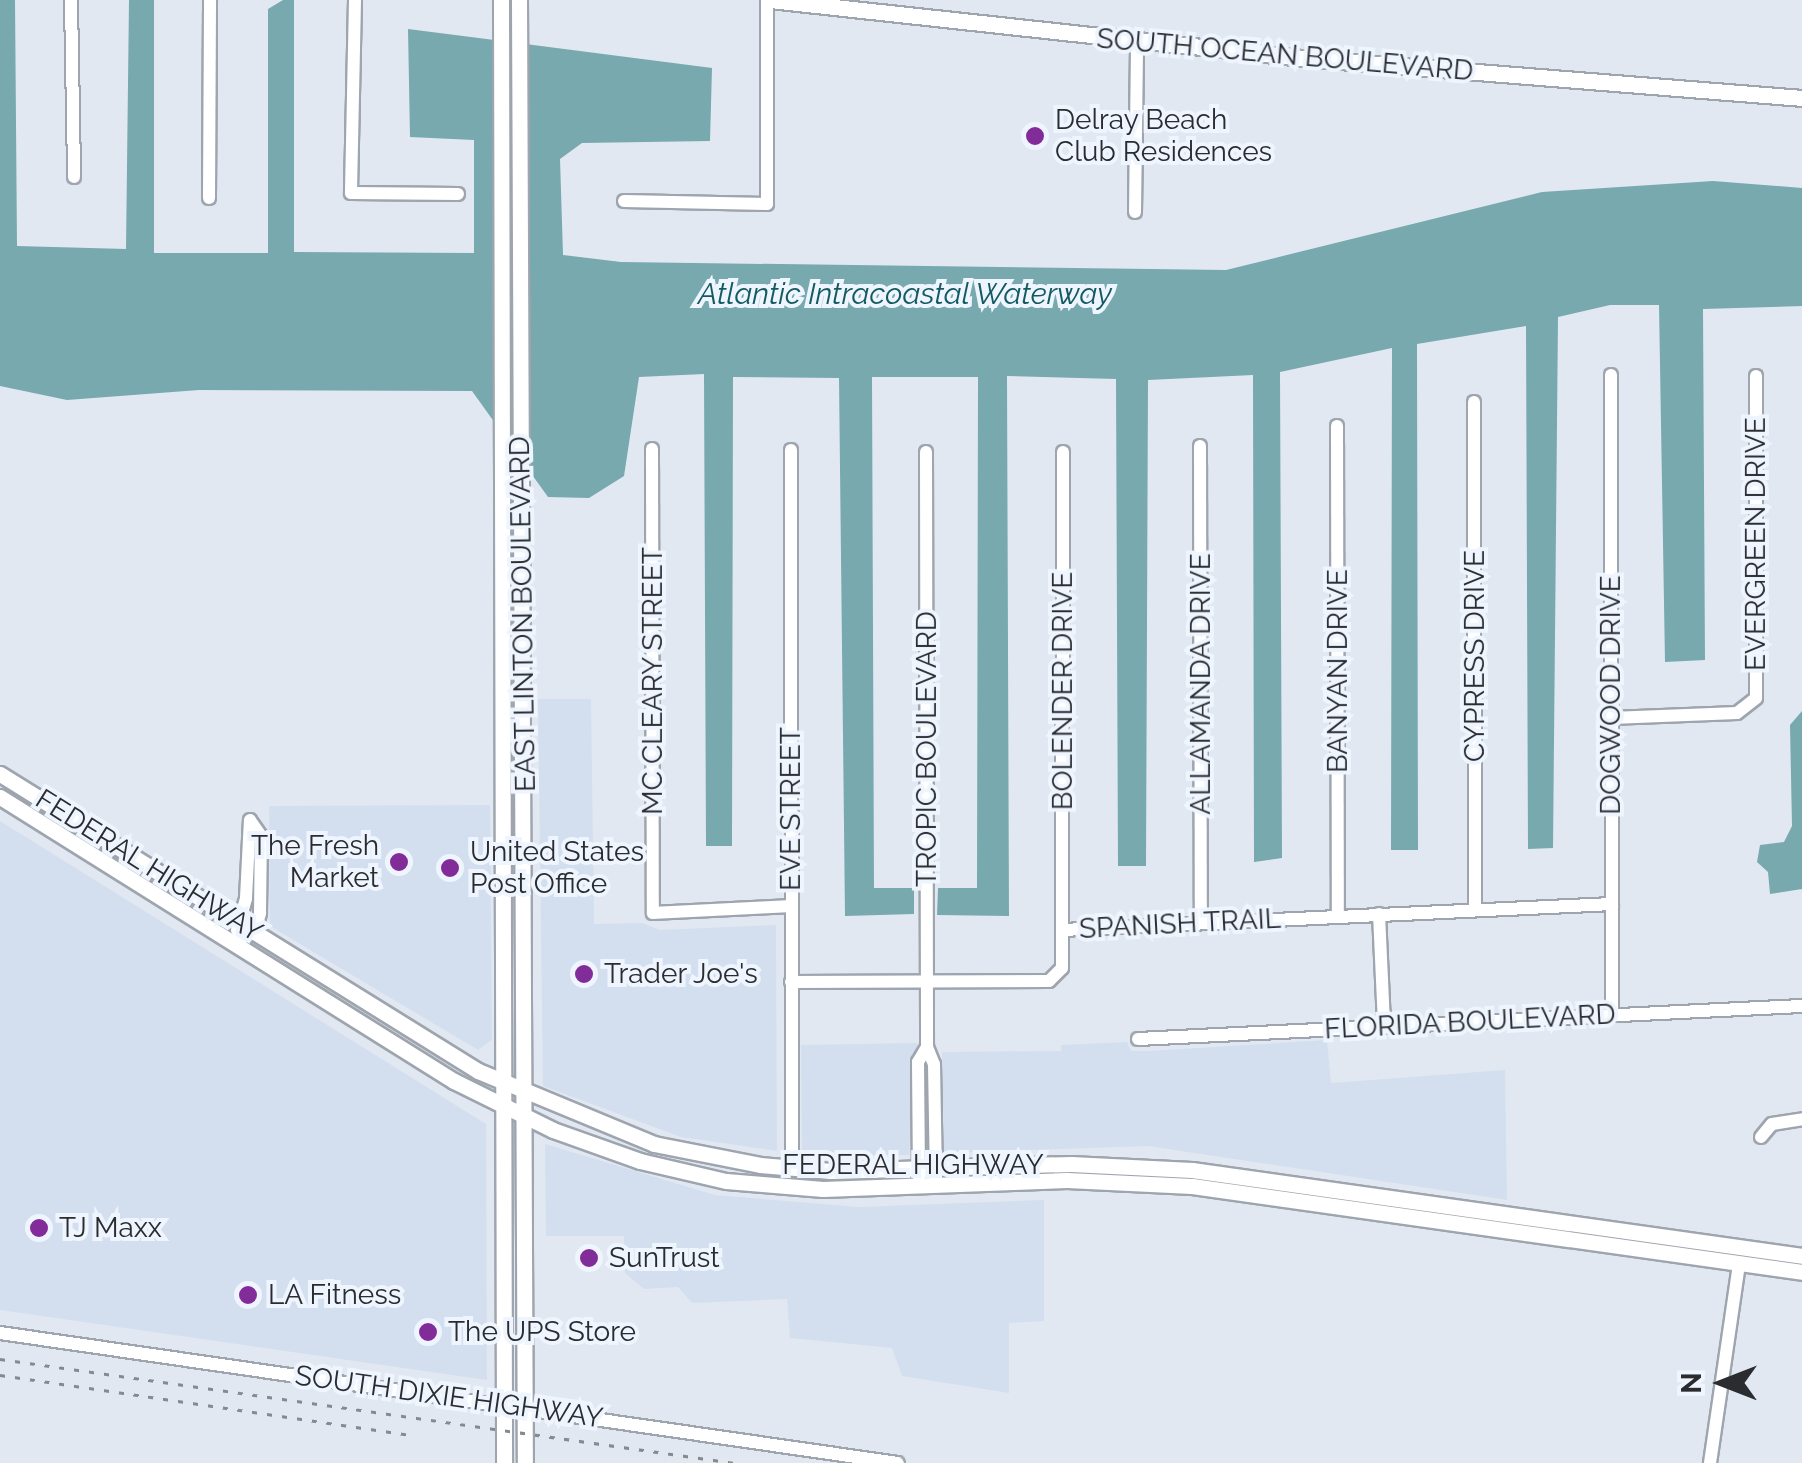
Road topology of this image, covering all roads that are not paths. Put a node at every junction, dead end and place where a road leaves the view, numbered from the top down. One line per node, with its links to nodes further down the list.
1 (71, 0): 9 (street)
2 (210, 0): 11 (street)
3 (355, 0): 10 (street)
4 (500, 0): 25 (main road, EAST LINTON BOULEVARD)
5 (519, 0): 26 (main road, EAST LINTON BOULEVARD)
6 (768, 0): 7 (main road, SOUTH OCEAN BOULEVARD); 12 (street)
7 (1138, 42): 8 (main road, SOUTH OCEAN BOULEVARD); 13 (street)
8 (1802, 98)
9 (74, 177)
10 (458, 194)
11 (209, 198)
12 (624, 201)
13 (1135, 212)
14 (1611, 375): 23 (street, DOGWOOD DRIVE)
15 (1756, 376): 23 (street, EVERGREEN DRIVE)
16 (1474, 402): 31 (street, CYPRESS DRIVE)
17 (1338, 426): 33 (street, BANYAN DRIVE)
18 (1200, 446): 34 (street, ALLAMANDA DRIVE)
19 (652, 450): 30 (street, MC CLEARY STREET)
20 (791, 450): 30 (street, EVE STREET)
21 (926, 452): 39 (street, TROPIC BOULEVARD)
22 (1064, 452): 36 (street, BOLENDER DRIVE)
23 (1611, 718): 29 (street, DOGWOOD DRIVE)
24 (0, 774): 28 (main road, FEDERAL HIGHWAY)
25 (504, 790): 26 (main road); 44 (main road, EAST LINTON BOULEVARD)
26 (524, 790): 45 (main road, EAST LINTON BOULEVARD)
27 (4, 799): 28 (main road); 37 (main road, FEDERAL HIGHWAY)
28 (44, 802): 35 (main road, FEDERAL HIGHWAY)
29 (1612, 904): 31 (street, SPANISH TRAIL); 41 (street, DOGWOOD DRIVE)
30 (791, 906): 38 (street, EVE STREET)
31 (1475, 910): 32 (street, SPANISH TRAIL)
32 (1379, 914): 33 (street, SPANISH TRAIL); 42 (street)
33 (1338, 916): 34 (street, SPANISH TRAIL)
34 (1201, 921): 36 (street, SPANISH TRAIL)
35 (248, 927): 35 (street); 37 (street); 44 (main road, FEDERAL HIGHWAY)
36 (1063, 930): 39 (street, SPANISH TRAIL)
37 (232, 942): 46 (main road, FEDERAL HIGHWAY)
38 (791, 982): 39 (street, SPANISH TRAIL); 51 (street, EVE STREET)
39 (927, 982): 52 (street, TROPIC BOULEVARD)
40 (1802, 1006): 41 (street, FLORIDA BOULEVARD)
41 (1612, 1015): 42 (street, FLORIDA BOULEVARD)
42 (1384, 1026): 43 (street, FLORIDA BOULEVARD)
43 (1138, 1039)
44 (504, 1084): 45 (main road, FEDERAL HIGHWAY); 46 (main road, EAST LINTON BOULEVARD)
45 (526, 1094): 47 (main road, EAST LINTON BOULEVARD); 51 (main road, FEDERAL HIGHWAY)
46 (504, 1108): 47 (main road, FEDERAL HIGHWAY); 56 (main road, EAST LINTON BOULEVARD)
47 (526, 1118): 52 (main road, FEDERAL HIGHWAY); 58 (main road, EAST LINTON BOULEVARD)
48 (1802, 1119): 49 (street)
49 (1761, 1137)
50 (1136, 1166): 52 (main road, FEDERAL HIGHWAY); 53 (main road); 54 (main road, FEDERAL HIGHWAY)
51 (792, 1168): 52 (main road, FEDERAL HIGHWAY)
52 (927, 1178): 53 (main road, FEDERAL HIGHWAY)
53 (1120, 1181): 55 (main road, FEDERAL HIGHWAY)
54 (1802, 1256)
55 (1739, 1263): 57 (main road, FEDERAL HIGHWAY); 65 (street)
56 (505, 1267): 58 (main road); 60 (main road, EAST LINTON BOULEVARD)
57 (1802, 1272)
58 (525, 1288): 61 (main road, EAST LINTON BOULEVARD)
59 (0, 1333): 60 (street, SOUTH DIXIE HIGHWAY)
60 (504, 1405): 61 (street, SOUTH DIXIE HIGHWAY); 62 (main road, EAST LINTON BOULEVARD)
61 (524, 1408): 63 (main road, EAST LINTON BOULEVARD); 64 (street, SOUTH DIXIE HIGHWAY)
62 (504, 1463)
63 (525, 1463)
64 (898, 1463)
65 (1710, 1463)

